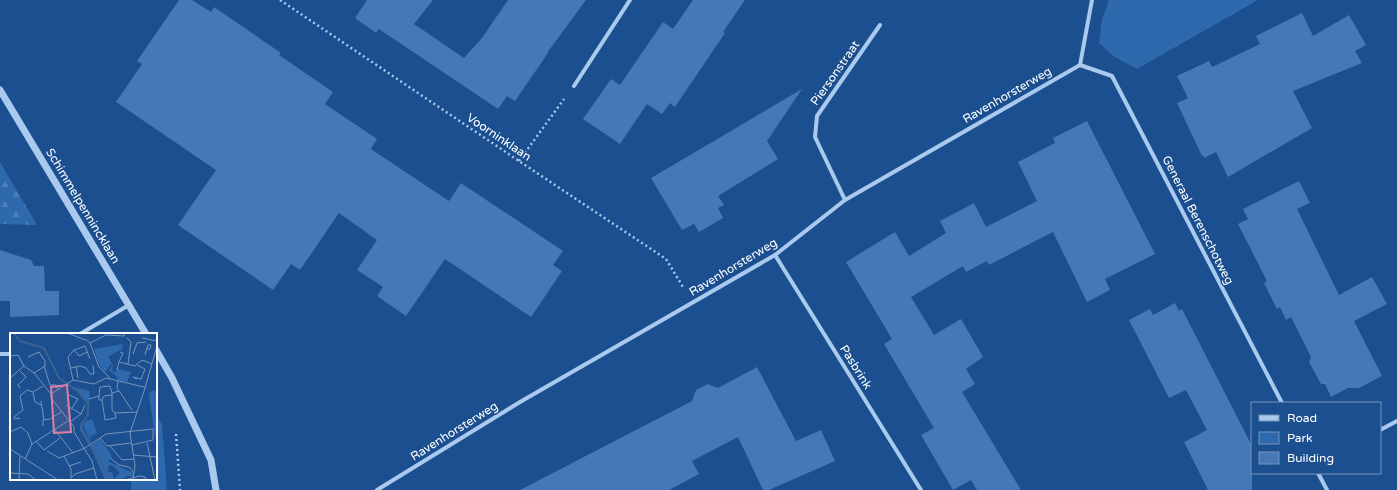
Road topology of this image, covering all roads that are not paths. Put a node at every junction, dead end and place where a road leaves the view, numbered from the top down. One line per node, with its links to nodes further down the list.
1 (630, 0): 5 (street)
2 (1092, 0): 4 (street)
3 (880, 25): 7 (street, Piersonstraat)
4 (1080, 65): 7 (street, Ravenhorsterweg); 13 (street, Generaal Berenschotweg)
5 (574, 86)
6 (0, 90): 9 (street, Schimmelpennincklaan)
7 (846, 200): 8 (street, Ravenhorsterweg)
8 (775, 255): 18 (street, Ravenhorsterweg); 19 (street, Pasbrink)
9 (129, 305): 10 (street); 11 (street, Schimmelpennincklaan)
10 (82, 333)
11 (145, 333)
12 (157, 352): 17 (street)
13 (1281, 402)
14 (1397, 421): 15 (street)
15 (1381, 429)
16 (1319, 474): 20 (street)
17 (216, 490)
18 (377, 490)
19 (921, 490)
20 (1327, 490)

